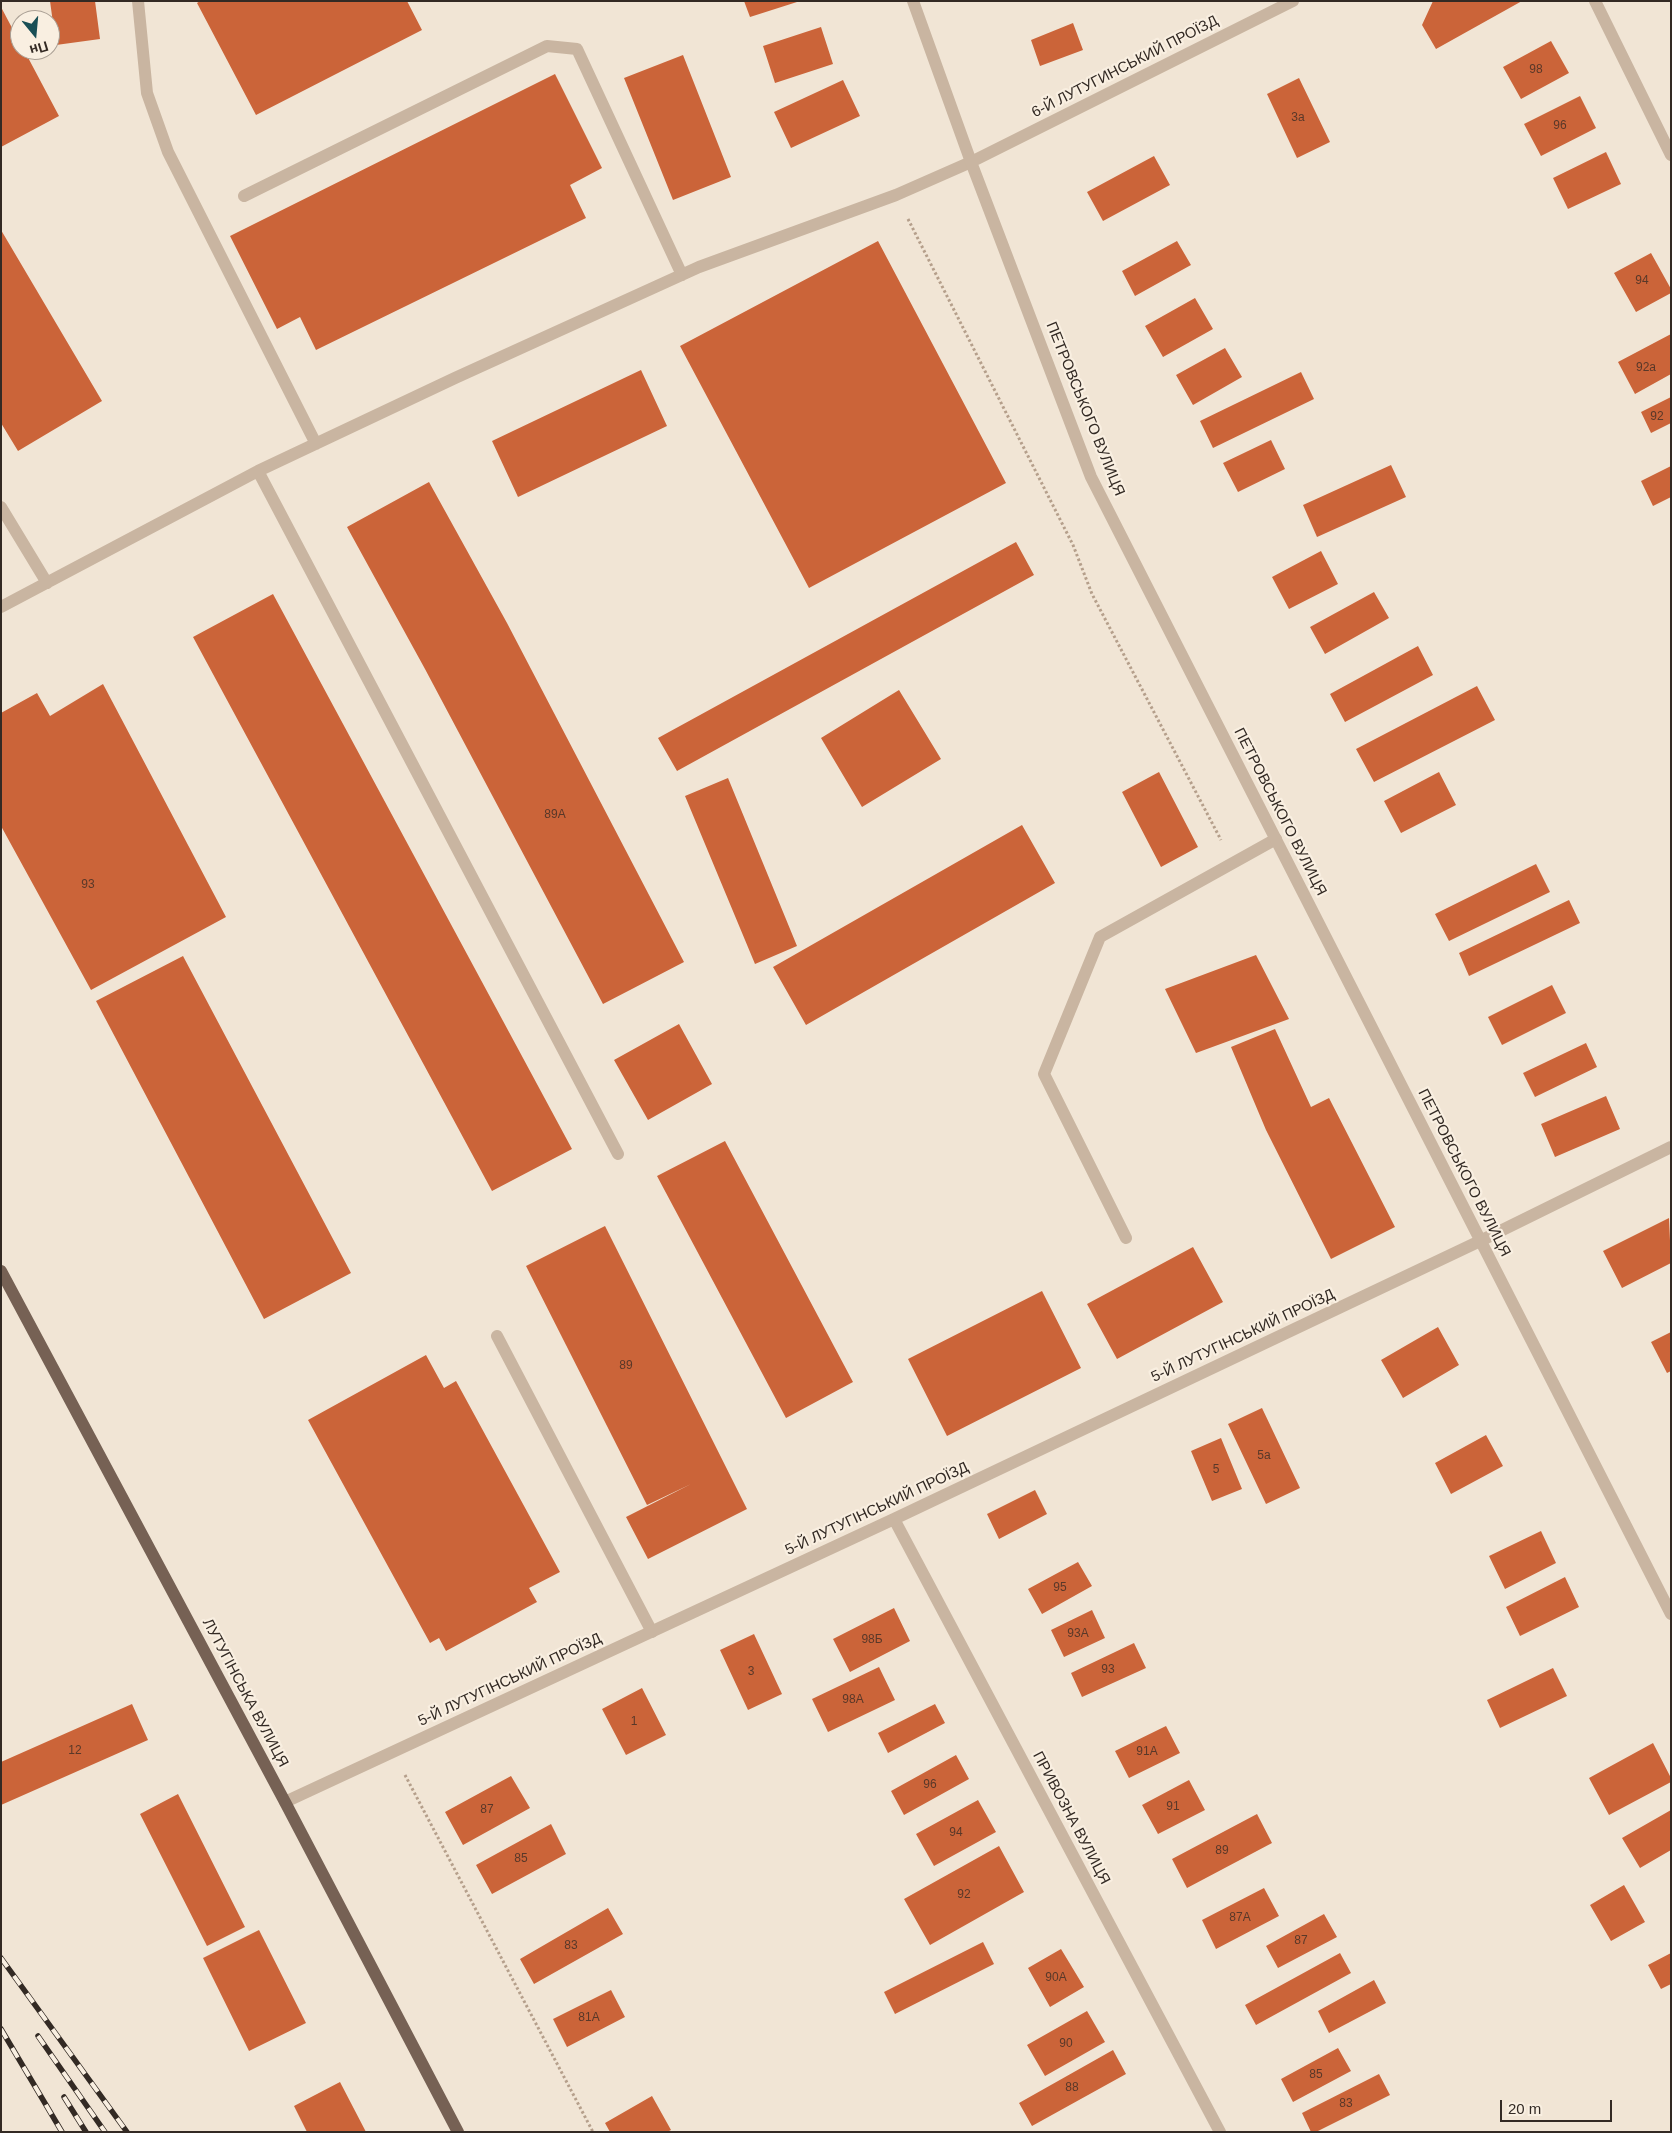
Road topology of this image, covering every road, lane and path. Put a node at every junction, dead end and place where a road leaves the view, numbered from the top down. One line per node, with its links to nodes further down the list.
1 (138, 1): 10 (street)
2 (913, 1): 6 (street, ПЕТРОВСЬКОГО ВУЛИЦЯ)
3 (1293, 1): 6 (street, 6-Й ЛУТУГИНСЬКИЙ ПРОЇЗД)
4 (1595, 1): 5 (street)
5 (1671, 155)
6 (971, 162): 7 (street, 6-Й ЛУТУГИНСЬКИЙ ПРОЇЗД); 15 (street, ПЕТРОВСЬКОГО ВУЛИЦЯ)
7 (896, 195): 9 (street, 6-Й ЛУТУГИНСЬКИЙ ПРОЇЗД); 16 (path)
8 (244, 196): 9 (street)
9 (682, 275): 10 (street, 6-Й ЛУТУГИНСЬКИЙ ПРОЇЗД)
10 (316, 444): 11 (street, 6-Й ЛУТУГИНСЬКИЙ ПРОЇЗД)
11 (258, 471): 13 (street, 6-Й ЛУТУГИНСЬКИЙ ПРОЇЗД); 18 (street)
12 (1, 508): 13 (street)
13 (47, 583): 14 (street, 6-Й ЛУТУГИНСЬКИЙ ПРОЇЗД)
14 (1, 607)
15 (1276, 839): 16 (street); 20 (street, ПЕТРОВСЬКОГО ВУЛИЦЯ)
16 (1233, 863): 19 (street)
17 (1671, 1148): 20 (street, 5-Й ЛУТУГІНСЬКИЙ ПРОЇЗД)
18 (618, 1154)
19 (1126, 1238)
20 (1480, 1241): 23 (street, 5-Й ЛУТУГІНСЬКИЙ ПРОЇЗД); 24 (street, ПЕТРОВСЬКОГО ВУЛИЦЯ)
21 (1, 1271): 27 (main road, ЛУТУГІНСЬКА ВУЛИЦЯ)
22 (497, 1336): 25 (street)
23 (894, 1519): 25 (street, 5-Й ЛУТУГІНСЬКИЙ ПРОЇЗД); 30 (street, ПРИВОЗНА ВУЛИЦЯ)
24 (1671, 1614)
25 (652, 1632): 26 (street, 5-Й ЛУТУГІНСЬКИЙ ПРОЇЗД)
26 (393, 1752): 27 (street, 5-Й ЛУТУГІНСЬКИЙ ПРОЇЗД); 29 (path)
27 (285, 1802): 28 (main road, ЛУТУГІНСЬКА ВУЛИЦЯ)
28 (458, 2132)
29 (593, 2132)
30 (1220, 2132)

